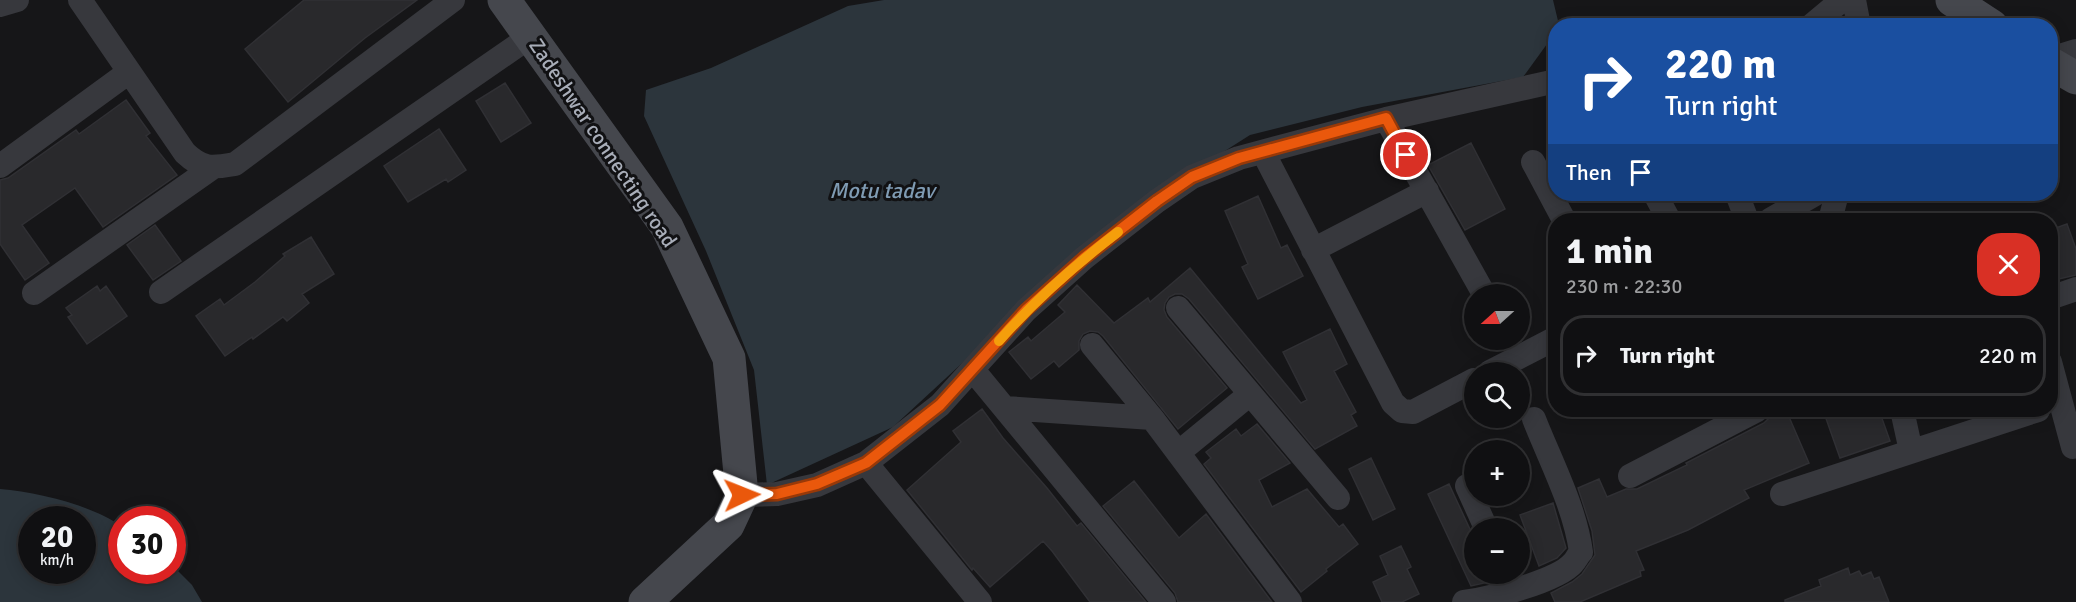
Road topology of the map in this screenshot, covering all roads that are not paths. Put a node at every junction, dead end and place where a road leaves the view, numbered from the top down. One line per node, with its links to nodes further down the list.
1 (17, 0): 8 (street)
2 (80, 0): 13 (street)
3 (453, 0): 19 (street)
4 (504, 0): 12 (street, Zadeshwar connecting road)
5 (1842, 0): 9 (street)
6 (1854, 0): 10 (street)
7 (1952, 0): 11 (street)
8 (0, 5)
9 (1821, 18)
10 (1857, 18)
11 (1980, 18)
12 (531, 36): 27 (street); 52 (street, Zadeshwar connecting road)
13 (129, 72): 18 (street); 19 (street)
14 (1548, 83): 15 (street)
15 (1386, 118): 16 (street); 21 (street)
16 (1263, 152): 24 (street); 36 (street)
17 (1533, 162): 20 (street)
18 (0, 166)
19 (212, 168): 28 (street)
20 (1548, 190)
21 (1427, 191): 24 (street); 25 (street)
22 (1803, 201): 23 (street)
23 (1782, 213)
24 (1313, 250): 37 (street)
25 (1478, 284)
26 (2076, 289): 29 (street)
27 (161, 292)
28 (34, 294)
29 (2058, 295)
30 (1178, 308): 38 (street)
31 (1548, 340): 32 (street)
32 (1530, 344)
33 (1092, 345): 44 (street)
34 (1512, 350): 35 (street)
35 (1500, 362)
36 (973, 370): 39 (street); 49 (street)
37 (1464, 385)
38 (1250, 394): 48 (street); 53 (street)
39 (1005, 408): 44 (street); 59 (street)
40 (2058, 409): 46 (street)
41 (1739, 417): 50 (street)
42 (1904, 417): 47 (street)
43 (2015, 417): 47 (street)
44 (1152, 418): 48 (street)
45 (1534, 418): 54 (street)
46 (2073, 447)
47 (1911, 451): 51 (street)
48 (1178, 453): 60 (street)
49 (866, 463): 52 (street); 58 (street)
50 (1630, 476)
51 (1782, 494)
52 (742, 495): 56 (street)
53 (1338, 498)
54 (1530, 582)
55 (1507, 584): 57 (street)
56 (661, 597)
57 (1472, 601)
58 (980, 602)
59 (1164, 602)
60 (1290, 602)

